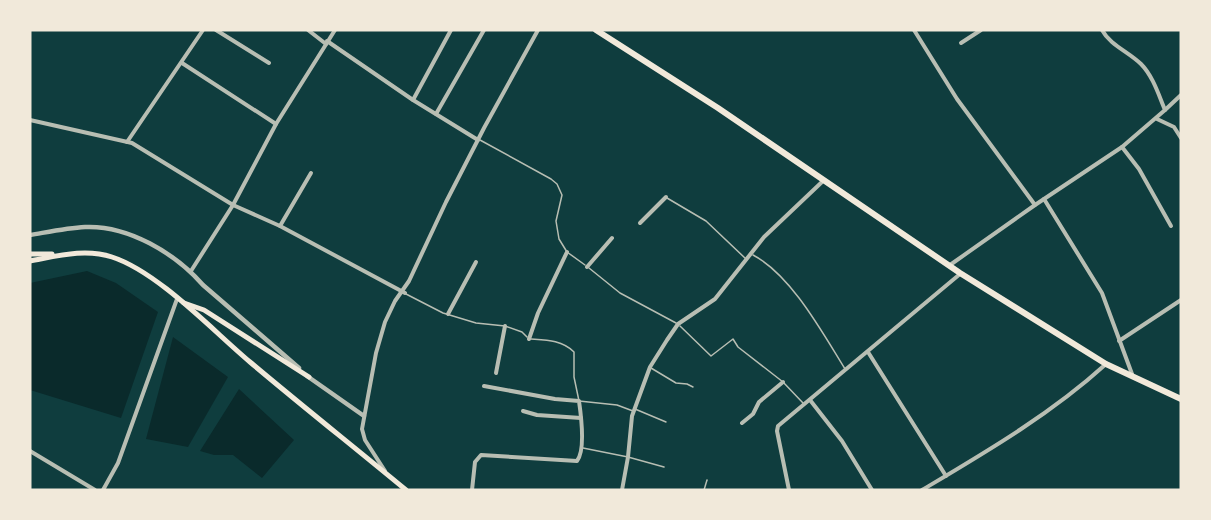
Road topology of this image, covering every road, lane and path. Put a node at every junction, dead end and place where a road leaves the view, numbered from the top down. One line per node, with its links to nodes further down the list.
1 (203, 30): 14 (street)
2 (216, 30): 15 (street)
3 (308, 30): 12 (street)
4 (335, 30): 12 (street)
5 (451, 30): 17 (street)
6 (484, 30): 19 (street)
7 (538, 30): 24 (street)
8 (596, 30): 28 (highway)
9 (914, 30): 32 (street)
10 (981, 30): 13 (street)
11 (1102, 30): 18 (street)
12 (327, 43): 17 (street); 22 (street)
13 (961, 43)
14 (182, 63): 22 (street); 25 (street)
15 (269, 63)
16 (1181, 95): 18 (street)
17 (412, 100): 19 (street)
18 (1165, 111): 20 (street)
19 (436, 114): 24 (street)
20 (1157, 118): 23 (street); 26 (street)
21 (30, 120): 25 (street)
22 (276, 124): 31 (street)
23 (1181, 138)
24 (478, 140): 38 (lane); 49 (street)
25 (127, 142): 31 (street)
26 (1122, 147): 30 (street); 35 (street)
27 (311, 173): 34 (street)
28 (823, 181): 41 (street); 45 (highway)
29 (666, 197): 33 (street); 42 (lane)
30 (1044, 199): 32 (street); 56 (street)
31 (233, 205): 34 (street); 47 (street)
32 (1035, 205): 45 (street)
33 (640, 223)
34 (280, 225): 49 (street)
35 (1171, 226)
36 (30, 235): 47 (street)
37 (612, 238): 46 (street)
38 (567, 252): 46 (lane); 55 (street)
39 (30, 254): 40 (main road)
40 (69, 254): 43 (main road); 51 (main road)
41 (751, 254): 42 (street); 60 (lane)
42 (746, 259): 53 (street)
43 (30, 261)
44 (476, 262): 52 (street)
45 (949, 266): 48 (highway)
46 (587, 267): 53 (lane)
47 (191, 271): 62 (street)
48 (960, 273): 57 (street); 58 (highway)
49 (403, 292): 52 (lane); 73 (street)
50 (1181, 300): 56 (street)
51 (179, 301): 62 (main road); 81 (main road); 85 (street)
52 (448, 314): 54 (lane)
53 (678, 324): 59 (street); 64 (lane)
54 (505, 326): 55 (lane); 61 (street)
55 (529, 339): 69 (lane)
56 (1119, 341): 63 (street)
57 (868, 352): 60 (street); 82 (street)
58 (1106, 364): 63 (highway); 82 (street)
59 (650, 367): 66 (lane); 71 (street)
60 (845, 370): 68 (street)
61 (496, 373)
62 (309, 377): 73 (street)
63 (1133, 377): 67 (highway)
64 (783, 382): 70 (lane); 76 (street)
65 (484, 386): 69 (street)
66 (693, 387)
67 (1181, 399)
68 (810, 400): 70 (street); 91 (street)
69 (579, 401): 71 (lane); 74 (street)
70 (804, 404): 90 (street)
71 (634, 410): 75 (lane); 79 (street)
72 (523, 411): 74 (street)
73 (364, 416): 81 (street)
74 (581, 418): 77 (street)
75 (666, 422)
76 (742, 423)
77 (582, 448): 79 (lane); 87 (street)
78 (30, 451): 84 (street)
79 (628, 457): 80 (lane); 88 (street)
80 (664, 467)
81 (386, 474): 86 (main road)
82 (946, 476): 92 (street)
83 (707, 480): 89 (lane)
84 (95, 490)
85 (103, 490)
86 (406, 490)
87 (472, 490)
88 (622, 490)
89 (704, 490)
90 (789, 490)
91 (872, 490)
92 (922, 490)

